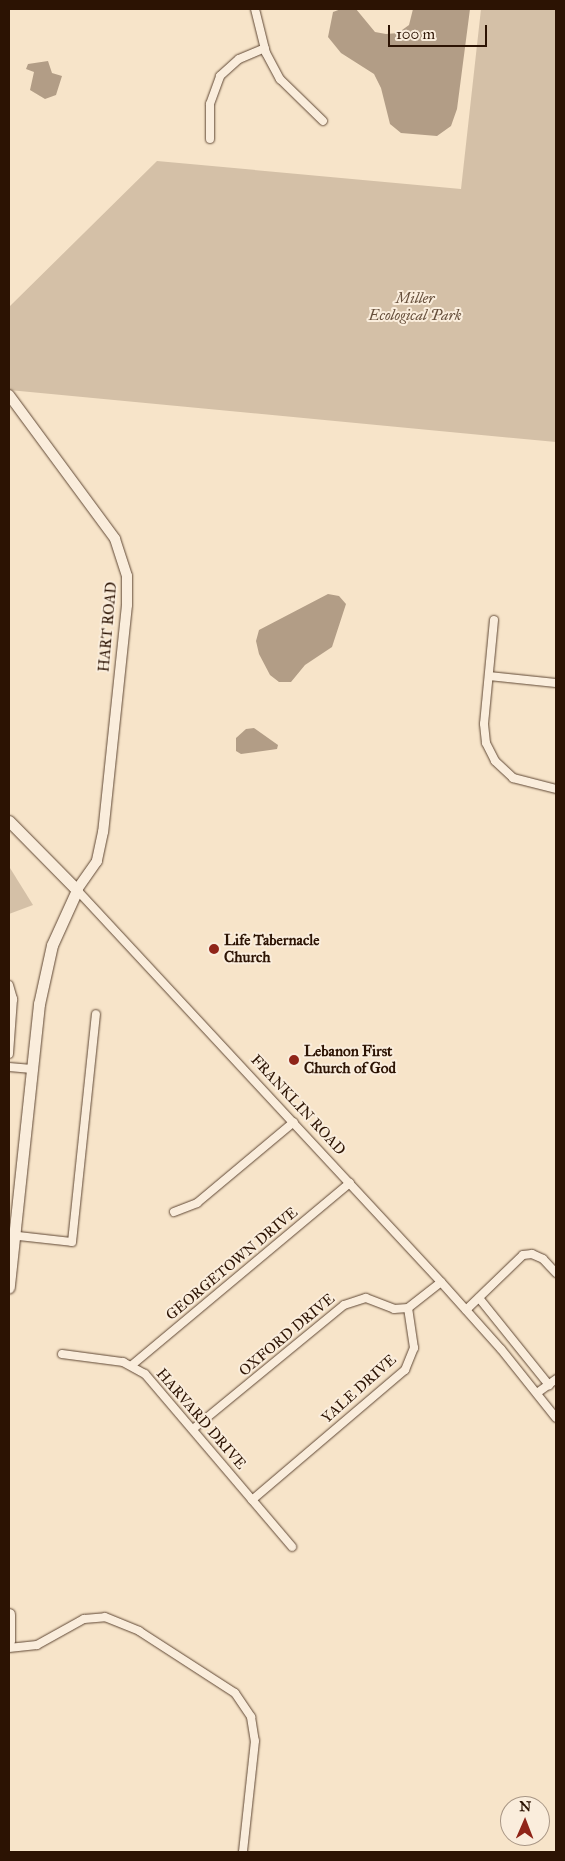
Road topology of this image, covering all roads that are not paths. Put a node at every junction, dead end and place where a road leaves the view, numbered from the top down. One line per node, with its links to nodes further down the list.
1 (255, 9): 2 (street)
2 (265, 48): 3 (street); 4 (street)
3 (323, 121)
4 (210, 139)
5 (9, 395): 11 (street, HART ROAD)
6 (494, 620): 7 (street)
7 (489, 676): 8 (street); 9 (street)
8 (556, 683)
9 (556, 789)
10 (9, 821): 11 (main road, FRANKLIN ROAD)
11 (77, 890): 17 (main road); 18 (street, FRANKLIN ROAD)
12 (9, 985): 14 (street)
13 (96, 1014): 21 (street)
14 (9, 1047): 15 (street)
15 (9, 1054)
16 (9, 1067): 17 (street)
17 (32, 1070): 21 (main road)
18 (294, 1122): 19 (street, FRANKLIN ROAD); 20 (street)
19 (350, 1183): 23 (street, FRANKLIN ROAD); 29 (street, GEORGETOWN DRIVE)
20 (174, 1212)
21 (12, 1235): 24 (main road)
22 (556, 1273): 25 (street)
23 (441, 1282): 26 (street); 27 (street, FRANKLIN ROAD)
24 (9, 1287)
25 (479, 1298): 27 (street); 31 (street)
26 (408, 1308): 34 (street, OXFORD DRIVE); 35 (street, YALE DRIVE)
27 (466, 1310): 32 (street, FRANKLIN ROAD)
28 (62, 1354): 29 (street, HARVARD DRIVE)
29 (132, 1365): 34 (street, HARVARD DRIVE)
30 (556, 1380): 31 (street)
31 (549, 1384): 32 (street)
32 (537, 1393): 33 (street, FRANKLIN ROAD)
33 (556, 1418)
34 (194, 1429): 35 (street, HARVARD DRIVE)
35 (252, 1500): 36 (street, HARVARD DRIVE)
36 (292, 1547)
37 (9, 1614): 38 (main road)
38 (9, 1641)
39 (9, 1648): 40 (street)
40 (243, 1852)

